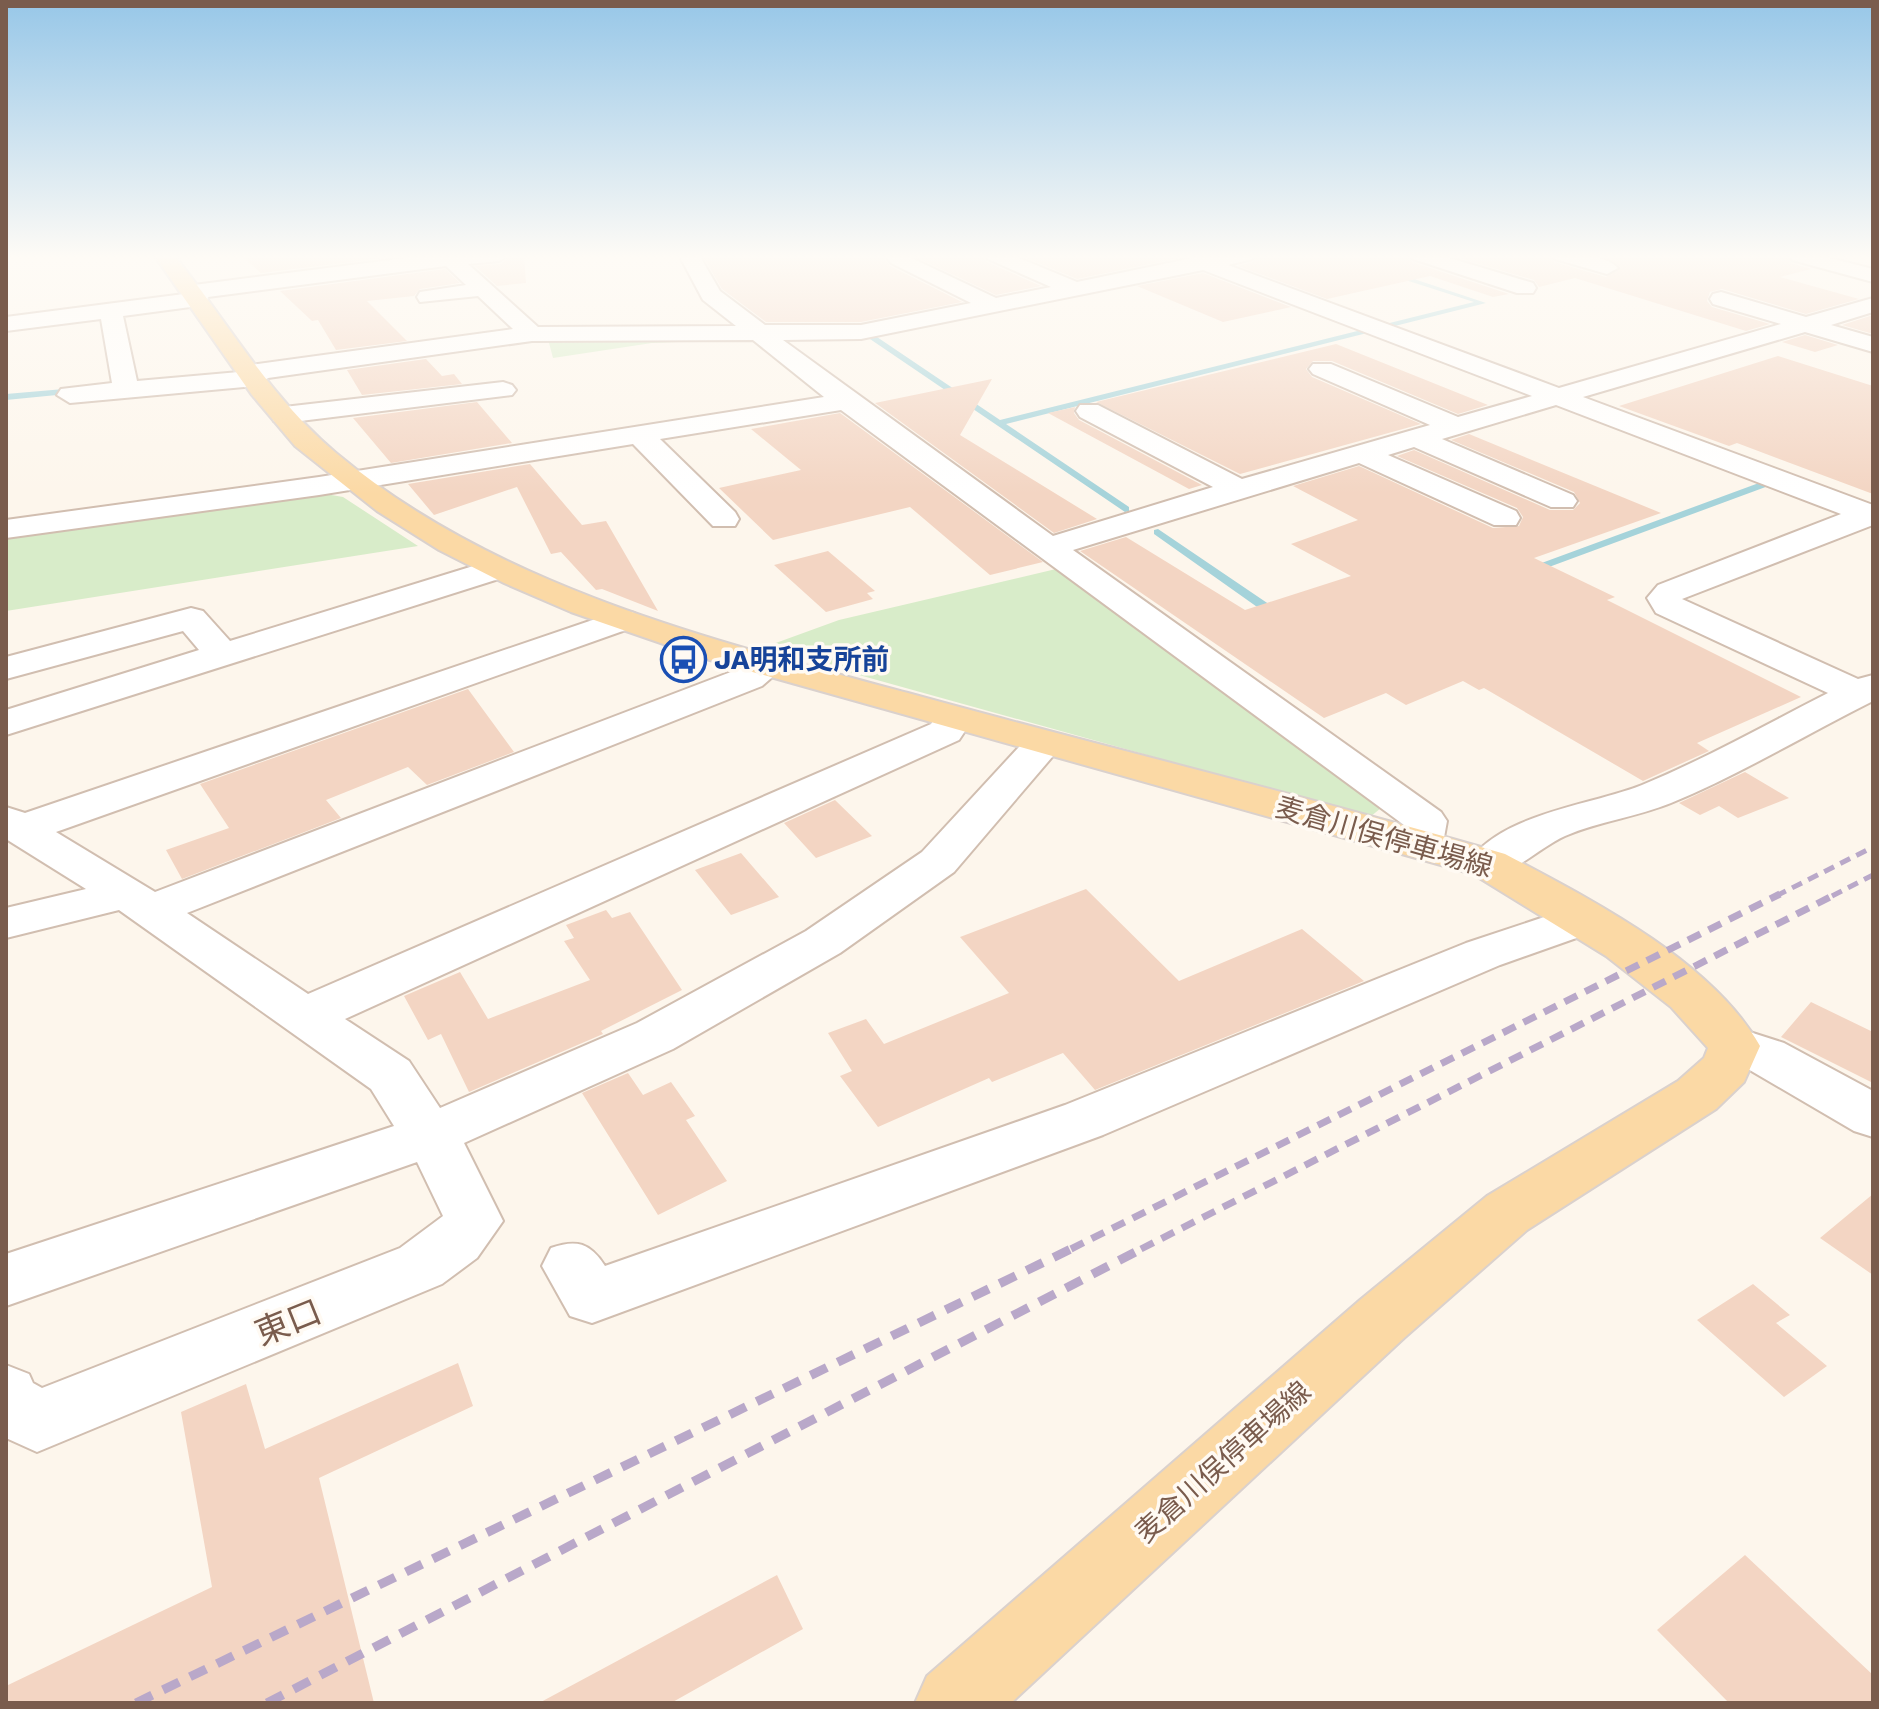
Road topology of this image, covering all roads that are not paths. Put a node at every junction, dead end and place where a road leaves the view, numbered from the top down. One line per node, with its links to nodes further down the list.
1 (116, 335): 13 (street)
2 (224, 335): 12 (main road, 麦倉川俣停車場線)
3 (527, 335): 12 (street)
4 (761, 335): 17 (street)
5 (1396, 335): 16 (street)
6 (1772, 335): 8 (street)
7 (1838, 335): 9 (street)
8 (1757, 339): 10 (street); 16 (street)
9 (1873, 345)
10 (1800, 352)
11 (1322, 369): 20 (street)
12 (253, 375): 13 (street); 19 (main road, 麦倉川俣停車場線)
13 (126, 390): 15 (street)
14 (503, 390): 19 (street)
15 (70, 395)
16 (1557, 395): 20 (street); 27 (street)
17 (846, 401): 21 (street); 31 (street)
18 (1089, 411): 25 (street)
19 (284, 415): 24 (main road, 麦倉川俣停車場線)
20 (1456, 426): 22 (street)
21 (639, 434): 24 (street); 29 (street)
22 (1416, 438): 23 (street); 26 (street)
23 (1360, 453): 25 (street); 28 (street)
24 (353, 480): 30 (street); 32 (main road, 麦倉川俣停車場線)
25 (1239, 489): 31 (street)
26 (1562, 501)
27 (1871, 515): 37 (street)
28 (1505, 518)
29 (724, 519)
30 (11, 531)
31 (1050, 547): 42 (street)
32 (496, 569): 33 (main road, 麦倉川俣停車場線); 34 (street)
33 (622, 620): 35 (main road, 麦倉川俣停車場線); 41 (street)
34 (223, 656): 36 (street); 39 (street)
35 (767, 666): 38 (main road, 麦倉川俣停車場線); 44 (street)
36 (6, 668)
37 (1865, 690): 43 (street)
38 (954, 719): 40 (main road, 麦倉川俣停車場線); 47 (street)
39 (6, 723)
40 (1044, 743): 42 (main road, 麦倉川俣停車場線); 50 (street)
41 (14, 825): 44 (street)
42 (1421, 843): 43 (main road, 麦倉川俣停車場線)
43 (1489, 864): 45 (main road, 麦倉川俣停車場線)
44 (138, 902): 46 (street); 47 (street)
45 (1583, 919): 48 (main road, 麦倉川俣停車場線); 51 (street)
46 (6, 923)
47 (305, 1016): 50 (street)
48 (1734, 1046): 49 (street); 54 (main road, 麦倉川俣停車場線)
49 (1873, 1116)
50 (428, 1136): 52 (street); 53 (street, 東口)
51 (572, 1266)
52 (6, 1280)
53 (6, 1395)
54 (954, 1703)

